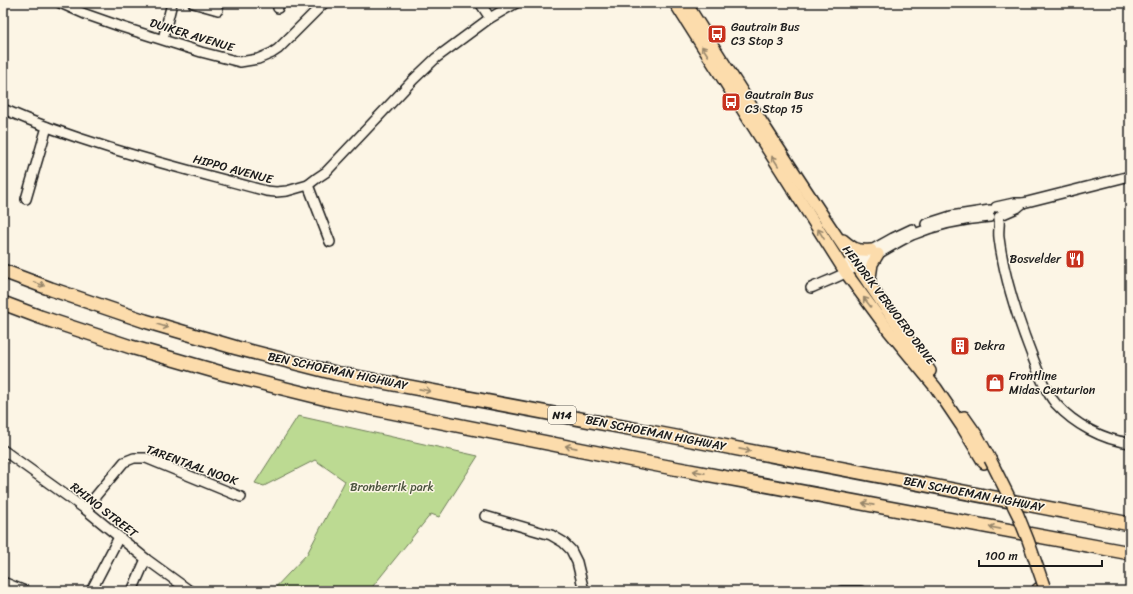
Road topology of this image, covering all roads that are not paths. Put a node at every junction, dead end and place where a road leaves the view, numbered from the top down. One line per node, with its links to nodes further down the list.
1 (60, 3): 11 (street, DUIKER AVENUE)
2 (172, 3): 11 (street)
3 (193, 3): 9 (street)
4 (480, 3): 10 (street)
5 (516, 3): 10 (street, HIPPO AVENUE)
6 (675, 3): 22 (main road, HENDRIK VERWOERD DRIVE, one-way to 6)
7 (686, 3): 18 (main road, HENDRIK VERWOERD DRIVE)
8 (320, 5): 11 (street, DUIKER AVENUE)
9 (218, 10)
10 (490, 18): 15 (street, HIPPO AVENUE)
11 (163, 39)
12 (3, 109): 13 (street, HIPPO AVENUE)
13 (47, 127): 15 (street, HIPPO AVENUE); 16 (street)
14 (1130, 176): 17 (street)
15 (308, 185): 19 (street)
16 (26, 199)
17 (995, 214): 20 (street); 27 (street)
18 (836, 235): 20 (main road); 21 (main road, HENDRIK VERWOERD DRIVE)
19 (330, 242)
20 (875, 252): 21 (street); 24 (main road)
21 (855, 263): 22 (street); 24 (main road, HENDRIK VERWOERD DRIVE)
22 (844, 270): 25 (street); 29 (main road, HENDRIK VERWOERD DRIVE, one-way to 22)
23 (3, 271): 33 (highway, BEN SCHOEMAN HIGHWAY / N14, one-way to 33)
24 (869, 284): 29 (main road, HENDRIK VERWOERD DRIVE)
25 (811, 288)
26 (3, 303): 35 (highway, one-way to 26)
27 (1130, 442)
28 (3, 450): 31 (street, RHINO STREET)
29 (987, 461): 38 (main road, HENDRIK VERWOERD DRIVE, bridge)
30 (241, 496): 31 (street, TARENTAAL NOOK)
31 (85, 509): 34 (street, RHINO STREET)
32 (486, 516): 43 (street)
33 (1130, 524)
34 (119, 537): 36 (street, RHINO STREET); 40 (street)
35 (1130, 553)
36 (146, 558): 41 (street); 42 (street, RHINO STREET)
37 (3, 582): 39 (street)
38 (1041, 589)
39 (25, 591)
40 (91, 591)
41 (132, 591)
42 (190, 591)
43 (584, 591)
44 (841, 591): 45 (street)
45 (861, 591)

